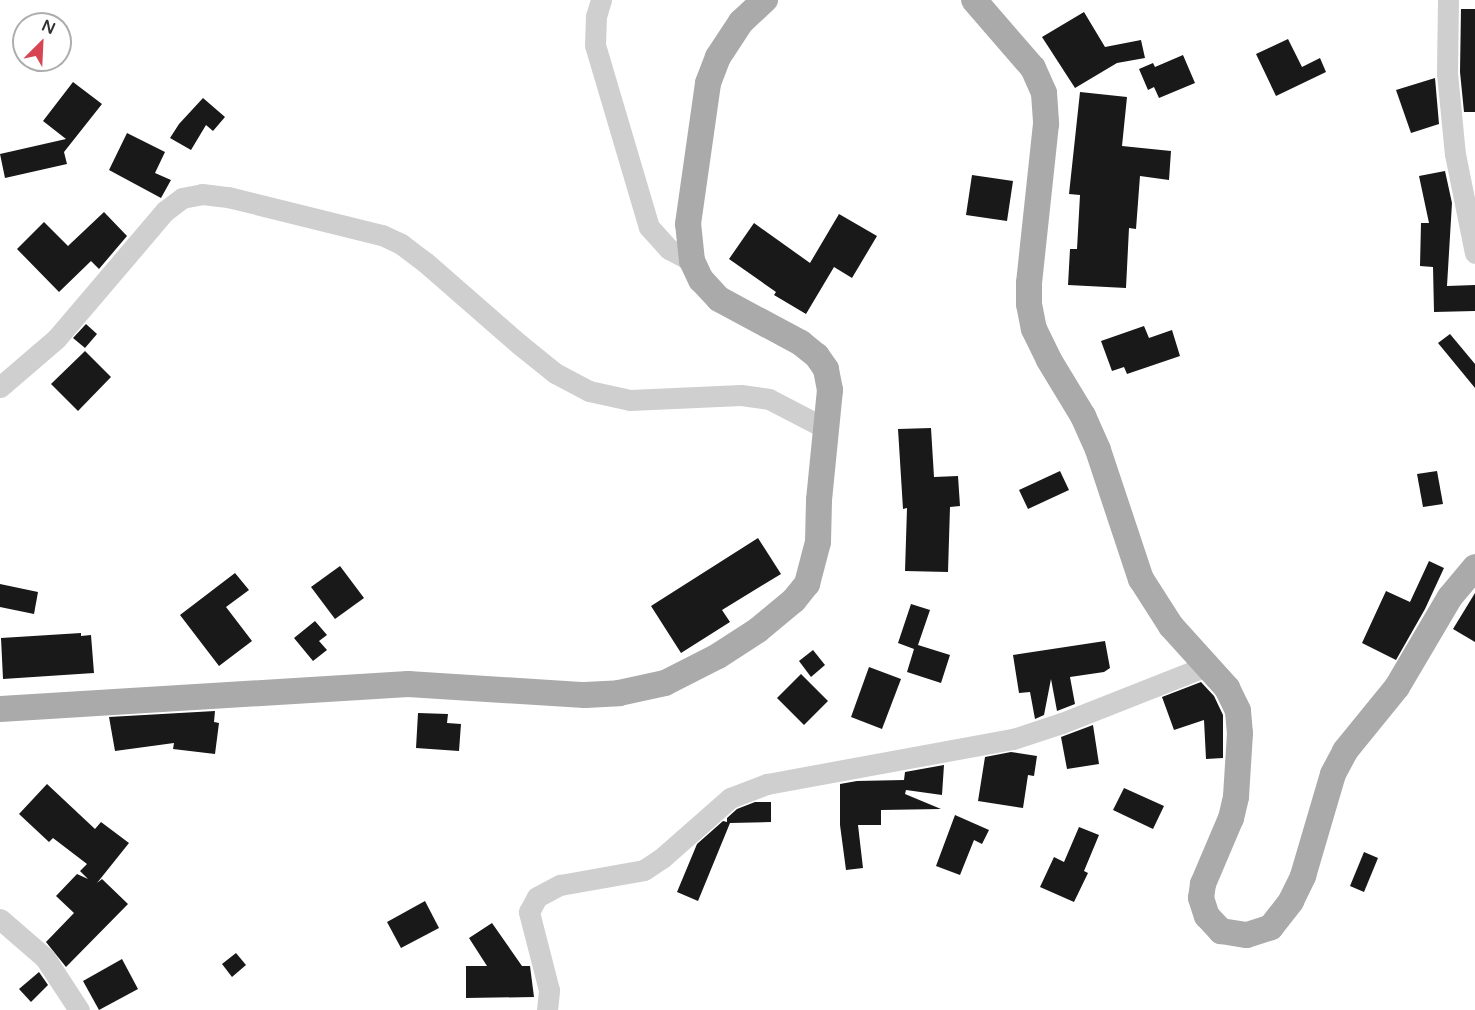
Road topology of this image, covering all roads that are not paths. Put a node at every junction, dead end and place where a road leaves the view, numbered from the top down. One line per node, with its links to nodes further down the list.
1 (602, 0): 6 (street)
2 (765, 0): 6 (main road)
3 (974, 0): 10 (main road)
4 (1448, 0): 5 (street)
5 (1475, 253)
6 (692, 261): 8 (main road)
7 (0, 387): 8 (street)
8 (825, 428): 11 (main road)
9 (1475, 567): 10 (main road)
10 (1209, 665): 14 (street)
11 (0, 709)
12 (0, 919): 13 (street)
13 (80, 1010)
14 (547, 1010)

